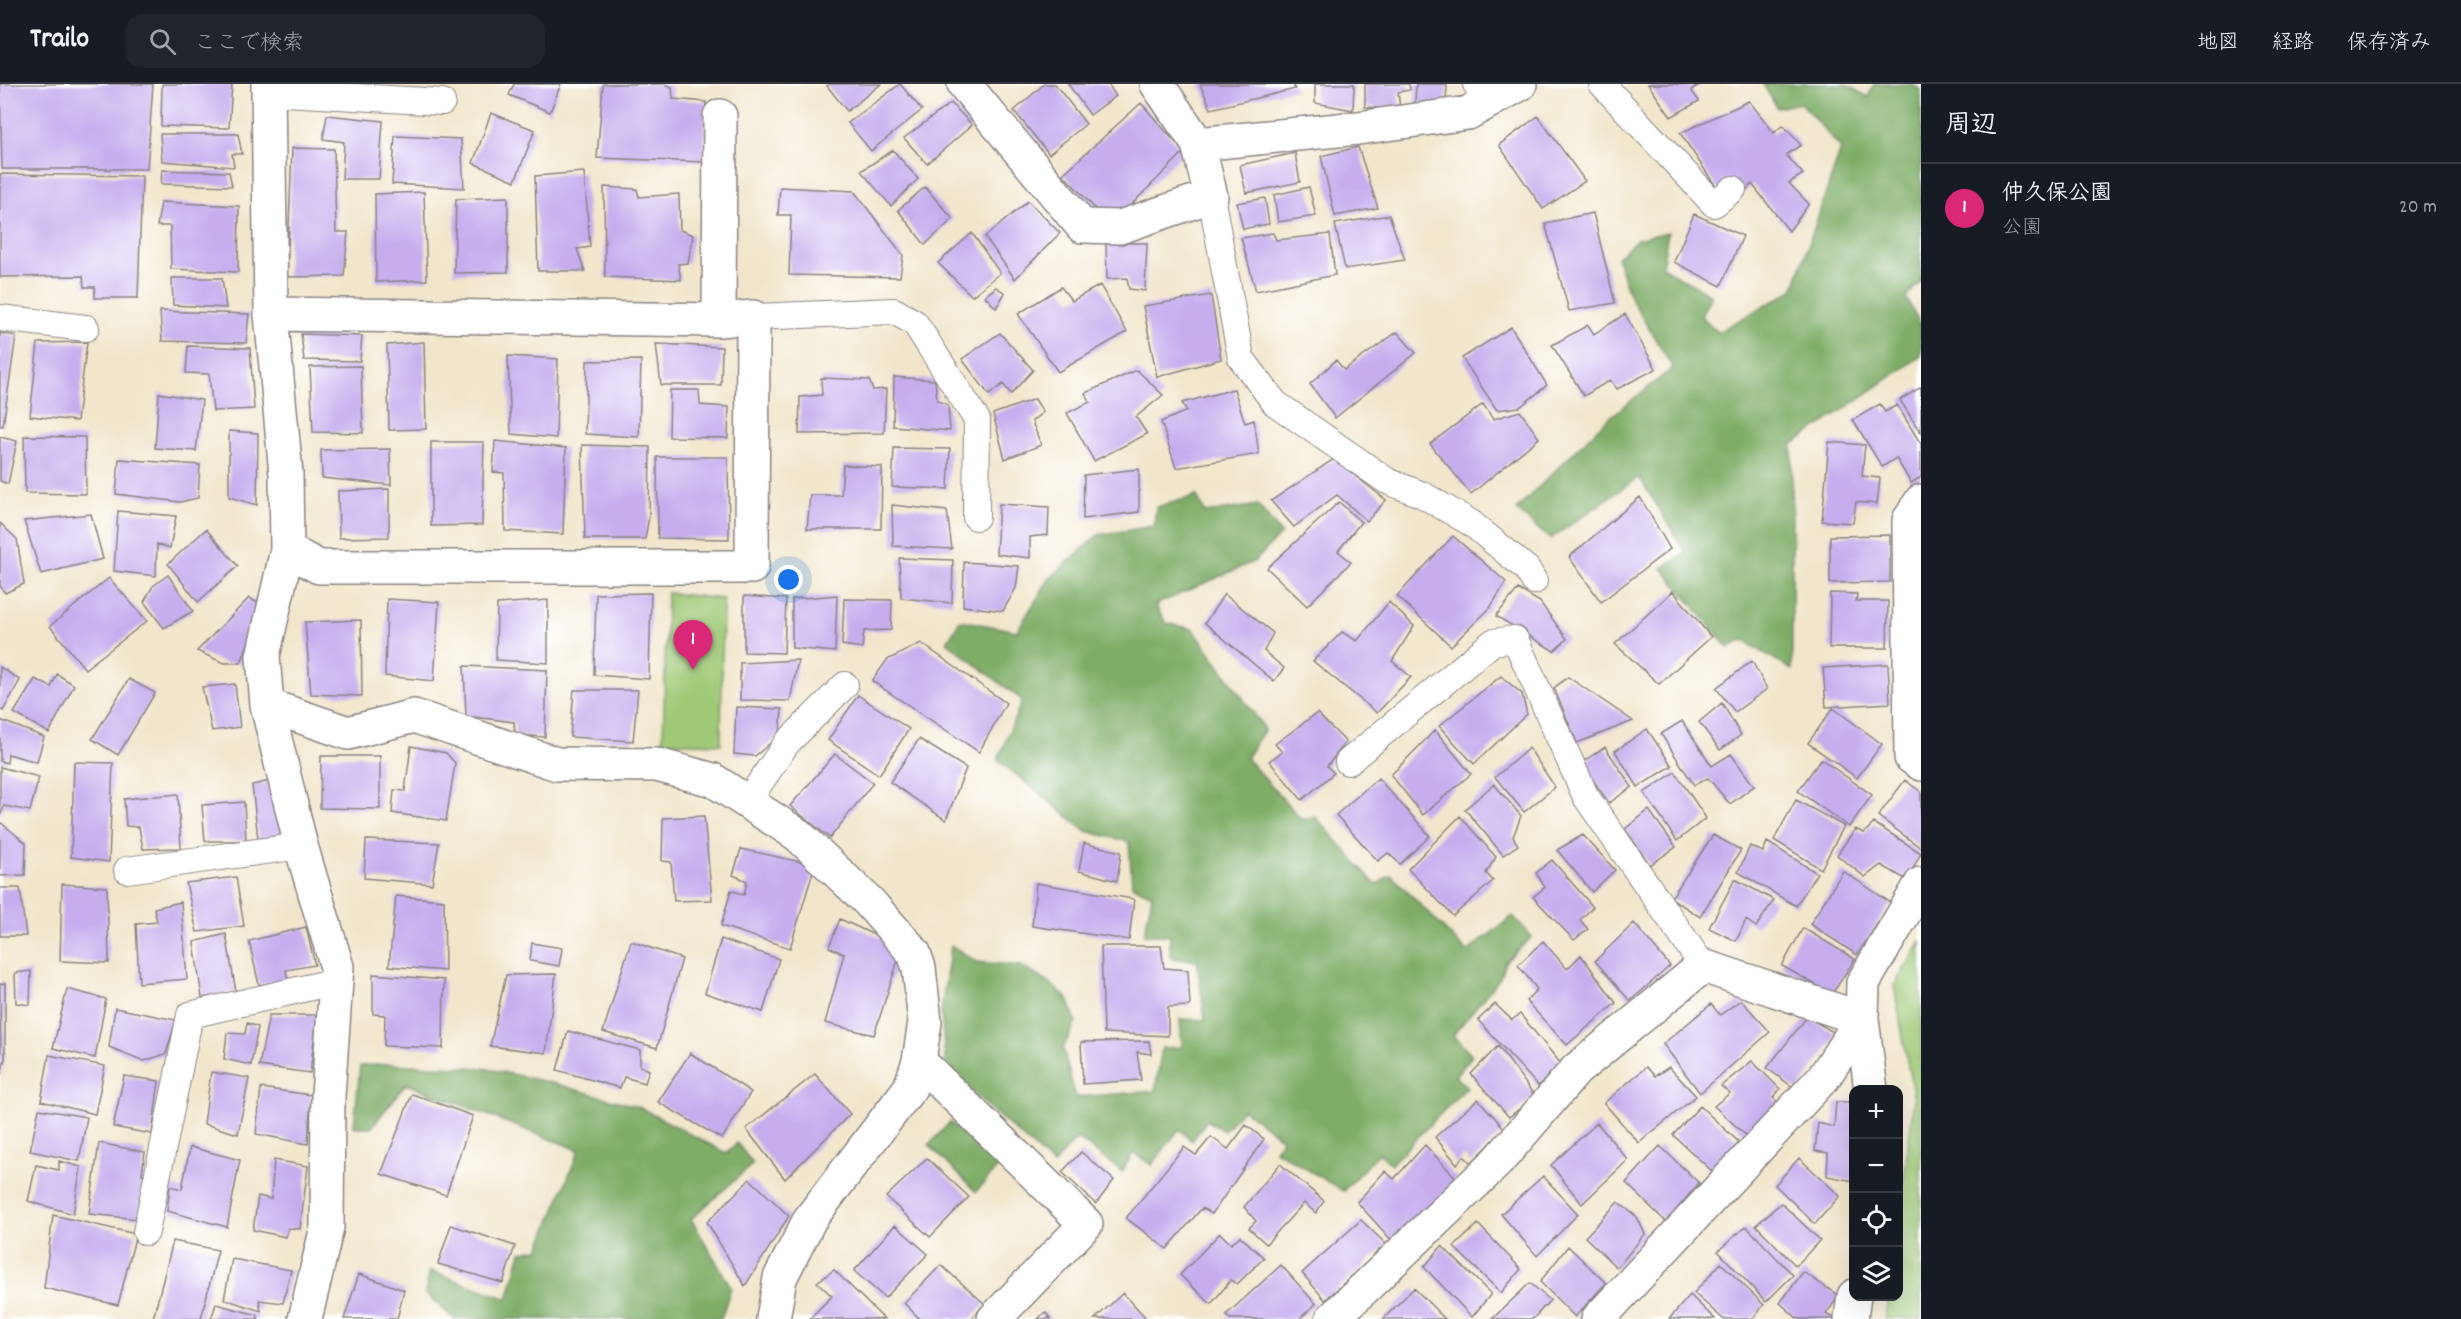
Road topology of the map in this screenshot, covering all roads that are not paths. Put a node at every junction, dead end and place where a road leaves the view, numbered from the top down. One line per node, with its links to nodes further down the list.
1 (964, 84): 10 (street)
2 (1157, 84): 8 (street)
3 (1602, 84): 9 (lane)
4 (268, 88): 6 (lane); 11 (street)
5 (1496, 89): 8 (street)
6 (442, 102)
7 (720, 116): 14 (street)
8 (1198, 144): 10 (street)
9 (1733, 189)
10 (1211, 196): 19 (lane)
11 (271, 314): 14 (street); 18 (street)
12 (753, 317): 14 (street); 17 (lane); 18 (street)
13 (0, 318): 15 (lane)
14 (719, 321)
15 (86, 328)
16 (1921, 501): 23 (street)
17 (976, 517)
18 (287, 550): 21 (street)
19 (1534, 581)
20 (845, 685): 24 (lane)
21 (267, 705): 24 (street); 25 (street)
22 (1348, 762): 28 (lane)
23 (1921, 764)
24 (747, 802): 31 (street)
25 (301, 846): 26 (lane); 29 (street)
26 (127, 870)
27 (1921, 884): 30 (street)
28 (1703, 966): 30 (street); 38 (street)
29 (337, 981): 33 (lane); 35 (street)
30 (1862, 1019): 32 (street); 39 (street)
31 (919, 1061): 36 (street); 37 (street)
32 (1870, 1085)
33 (146, 1232)
34 (1853, 1301): 40 (street)
35 (305, 1319)
36 (773, 1319)
37 (994, 1319)
38 (1332, 1319)
39 (1598, 1319)
40 (1851, 1319)

